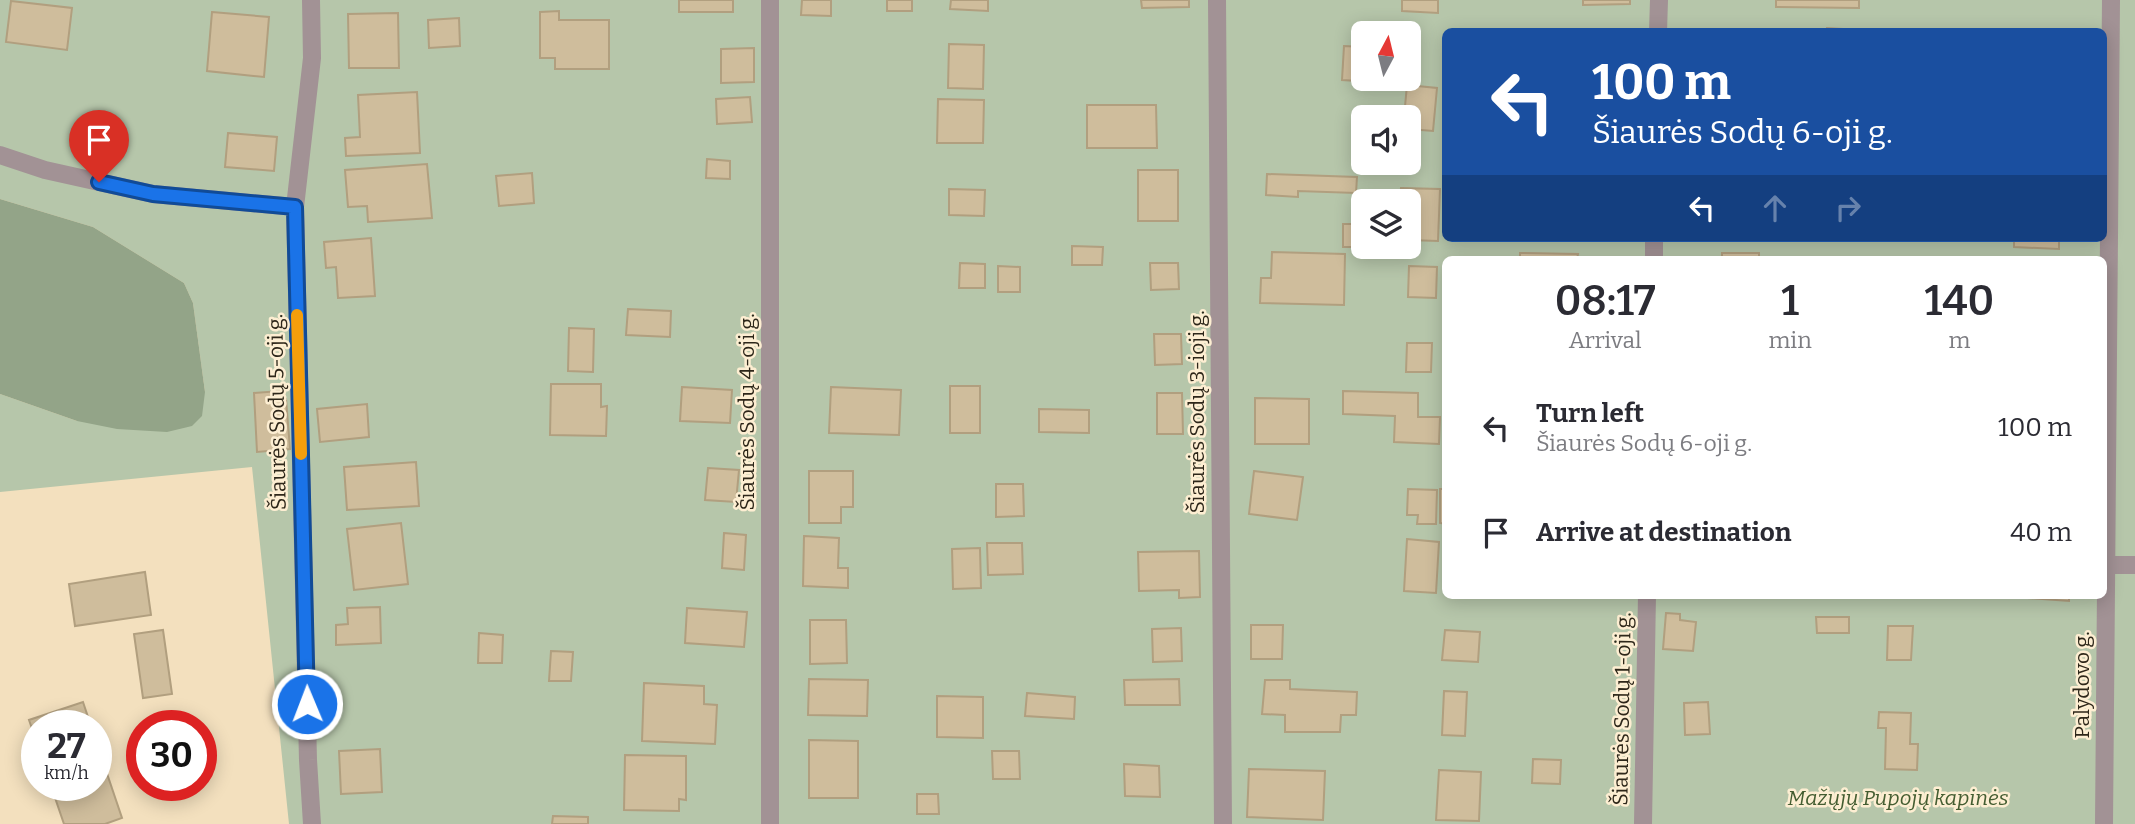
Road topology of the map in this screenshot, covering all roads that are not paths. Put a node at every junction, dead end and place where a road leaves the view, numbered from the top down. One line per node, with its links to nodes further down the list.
1 (312, 0): 8 (street, Šiaurės Sodų 5-oji g.)
2 (770, 0): 15 (street, Šiaurės Sodų 4-oji g.)
3 (1217, 0): 16 (street, Šiaurės Sodų 3-ioji g.)
4 (1659, 0): 6 (street)
5 (2112, 0): 9 (street, Palydovo g.)
6 (1658, 28)
7 (0, 155): 8 (street)
8 (295, 207): 14 (street, Šiaurės Sodų 5-oji g.)
9 (2107, 404)
10 (2107, 565): 11 (street)
11 (2135, 565)
12 (1647, 599): 17 (street, Šiaurės Sodų 1-oji g.)
13 (2105, 599): 18 (street, Palydovo g.)
14 (313, 824)
15 (770, 824)
16 (1223, 824)
17 (1643, 824)
18 (2104, 824)

